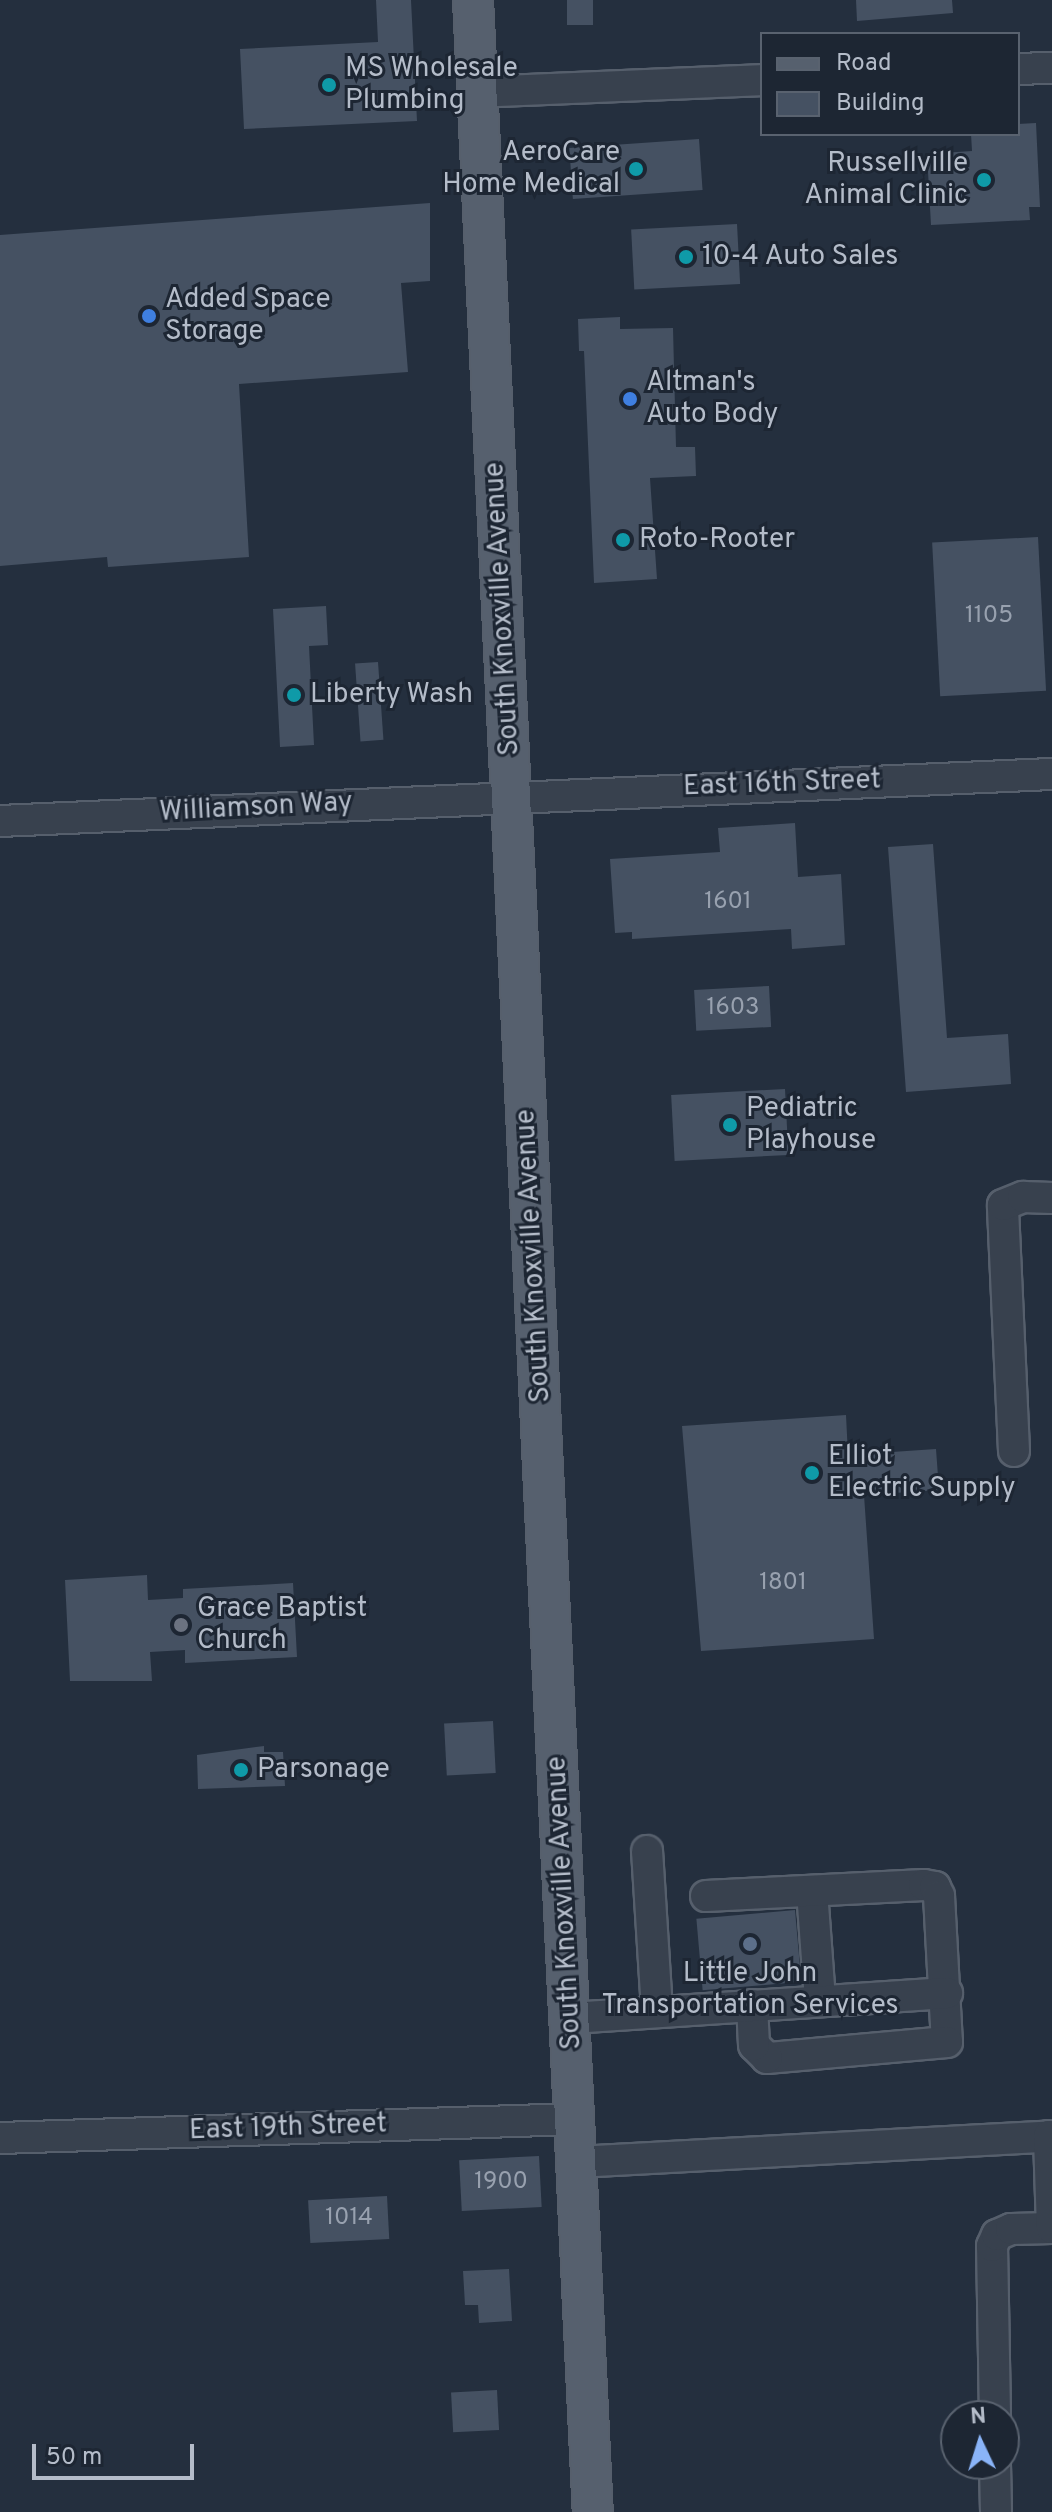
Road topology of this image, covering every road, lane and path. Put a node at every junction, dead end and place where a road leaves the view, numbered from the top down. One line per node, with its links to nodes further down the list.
1 (473, 0): 5 (main road, South Knoxville Avenue)
2 (1052, 68): 3 (street)
3 (1020, 69)
4 (760, 80): 5 (street)
5 (477, 92): 7 (main road, South Knoxville Avenue)
6 (1052, 774): 7 (street, East 16th Street)
7 (512, 794): 8 (street, Williamson Way); 18 (main road, South Knoxville Avenue)
8 (0, 821)
9 (1052, 1198): 10 (street)
10 (1014, 1451)
11 (647, 1851): 17 (street)
12 (812, 1891): 13 (street); 14 (street); 15 (street)
13 (706, 1896)
14 (947, 1993): 15 (street); 16 (street)
15 (820, 2001): 16 (street)
16 (752, 2005): 17 (street)
17 (657, 2012): 18 (street)
18 (571, 2018): 19 (main road, South Knoxville Avenue)
19 (576, 2119): 21 (street, East 19th Street); 22 (main road, South Knoxville Avenue)
20 (1051, 2136): 22 (street); 23 (street)
21 (0, 2138)
22 (578, 2162): 25 (main road, South Knoxville Avenue)
23 (995, 2400)
24 (995, 2480): 26 (street)
25 (593, 2512)
26 (996, 2512)

